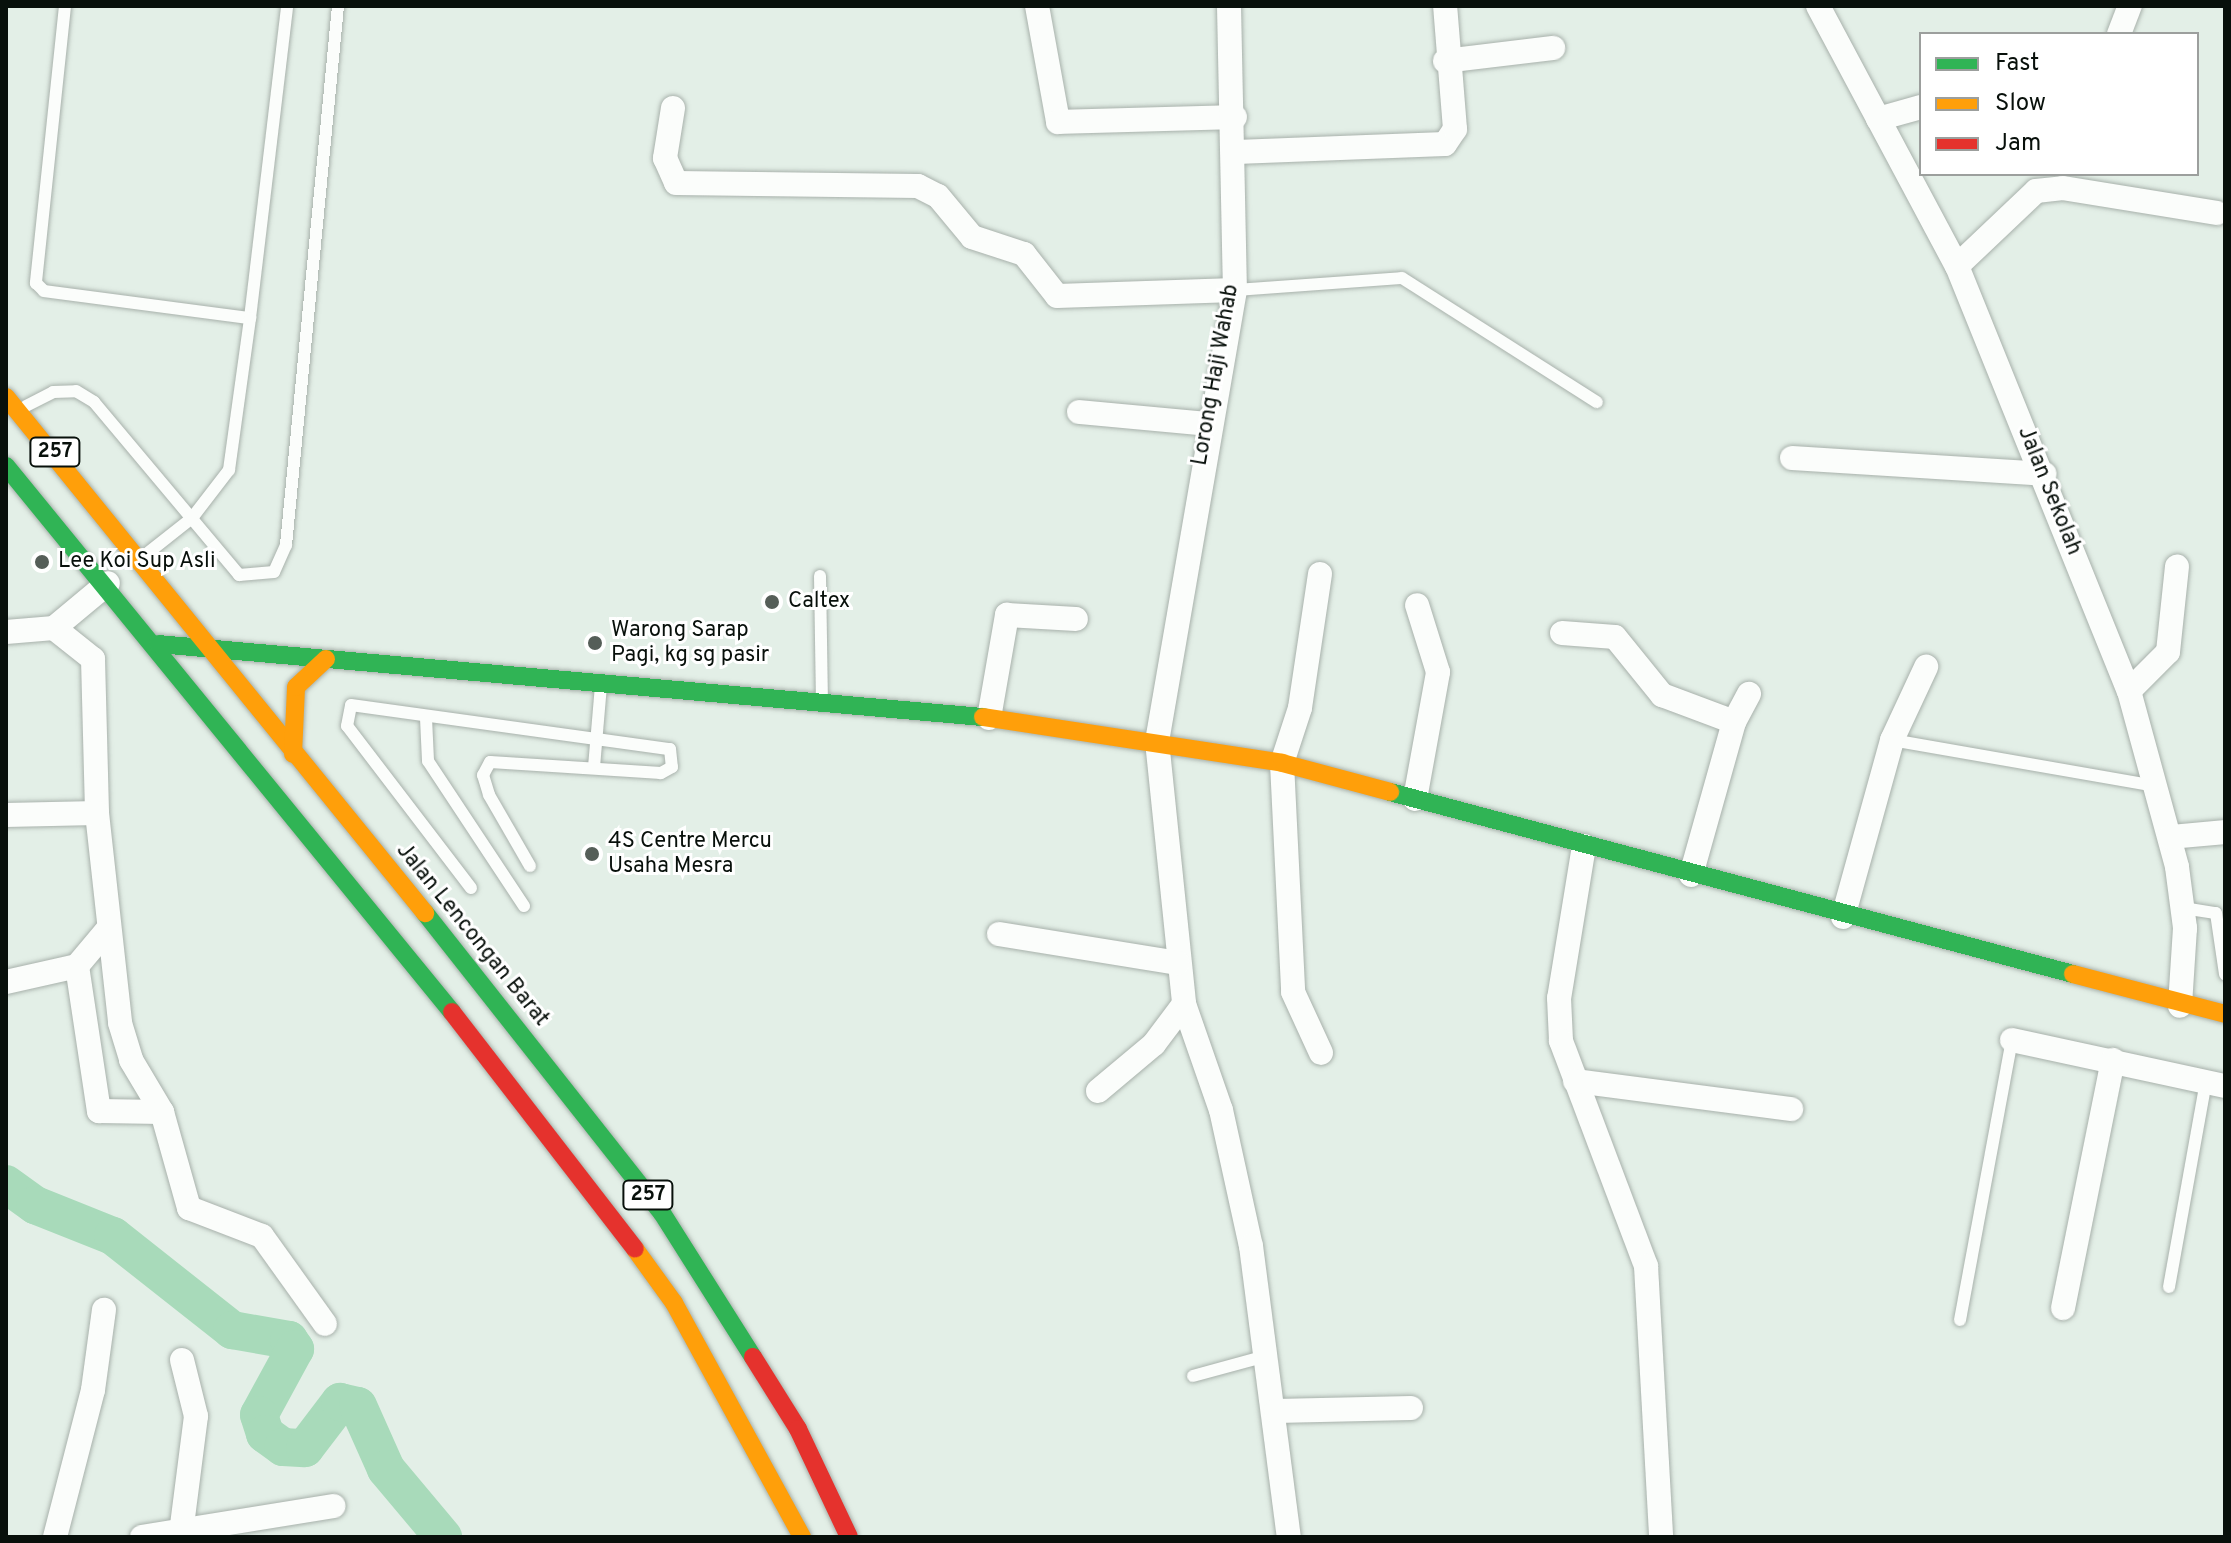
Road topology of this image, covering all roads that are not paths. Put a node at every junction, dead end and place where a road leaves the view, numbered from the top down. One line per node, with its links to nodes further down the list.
1 (65, 6): 20 (lane)
2 (287, 6): 20 (lane)
3 (338, 6): 28 (lane)
4 (1037, 6): 14 (street)
5 (1229, 6): 14 (street, Lorong Haji Wahab)
6 (1445, 6): 11 (street)
7 (1818, 6): 15 (street, Jalan Sekolah)
8 (2130, 6): 9 (street)
9 (2120, 32)
10 (1553, 48): 11 (street)
11 (1445, 61): 16 (street)
12 (673, 108): 19 (street)
13 (1919, 108): 15 (street)
14 (1235, 117): 16 (street, Lorong Haji Wahab)
15 (1878, 119): 18 (street, Jalan Sekolah)
16 (1236, 152): 19 (street, Lorong Haji Wahab)
17 (2217, 213): 18 (street)
18 (1957, 266): 27 (street, Jalan Sekolah)
19 (1235, 290): 21 (lane); 24 (street, Lorong Haji Wahab)
20 (250, 318): 28 (lane)
21 (1597, 402)
22 (13, 404): 28 (lane); 29 (main road, Jalan Lencongan Barat / 257)
23 (1079, 412): 24 (street)
24 (1208, 424): 52 (street, Lorong Haji Wahab)
25 (1792, 458): 27 (street)
26 (6, 466): 33 (main road, 257)
27 (2044, 474): 44 (street, Jalan Sekolah)
28 (192, 518): 29 (lane)
29 (143, 557): 40 (main road, Jalan Lencongan Barat / 257)
30 (2177, 566): 44 (street)
31 (1320, 574): 54 (street)
32 (820, 576): 46 (lane)
33 (108, 583): 36 (street); 39 (main road, 257)
34 (1417, 605): 57 (street)
35 (1076, 619): 48 (street)
36 (54, 628): 37 (street); 58 (street)
37 (6, 632)
38 (1562, 633): 49 (street)
39 (158, 644): 40 (main road); 100 (main road, 257)
40 (212, 649): 41 (main road); 53 (main road, Jalan Lencongan Barat / 257)
41 (326, 659): 43 (main road); 53 (main road)
42 (1926, 667): 51 (street)
43 (602, 681): 46 (main road); 50 (lane)
44 (2129, 691): 56 (street, Jalan Sekolah)
45 (1749, 694): 49 (street)
46 (822, 700): 48 (main road)
47 (426, 718): 50 (lane); 65 (lane); 66 (lane)
48 (989, 718): 52 (main road)
49 (1734, 722): 64 (street)
50 (597, 737): 55 (lane); 55 (lane)
51 (1892, 740): 56 (lane); 68 (street)
52 (1157, 741): 54 (main road); 71 (street, Lorong Haji Wahab)
53 (293, 754): 101 (main road, Jalan Lencongan Barat / 257)
54 (1282, 763): 57 (main road); 79 (street)
55 (594, 767): 63 (lane)
56 (2156, 786): 61 (street, Jalan Sekolah)
57 (1415, 799): 62 (main road)
58 (97, 813): 59 (street); 69 (street)
59 (6, 815)
60 (2225, 832): 61 (street)
61 (2170, 837): 67 (street, Jalan Sekolah)
62 (1584, 846): 64 (main road); 81 (street)
63 (530, 866)
64 (1691, 875): 68 (main road)
65 (471, 888)
66 (524, 906)
67 (2183, 908): 73 (lane); 76 (street, Jalan Sekolah)
68 (1843, 917): 76 (main road)
69 (108, 929): 72 (street); 85 (street)
70 (999, 934): 71 (street)
71 (1178, 963): 75 (street, Lorong Haji Wahab)
72 (77, 966): 74 (street); 85 (street)
73 (2225, 974)
74 (6, 982)
75 (1184, 1004): 83 (street); 91 (street, Lorong Haji Wahab)
76 (2180, 1006): 77 (main road)
77 (2225, 1014)
78 (2012, 1040): 80 (street); 89 (lane)
79 (1321, 1053)
80 (2113, 1060): 82 (street); 87 (street)
81 (1575, 1081): 84 (street); 103 (street)
82 (2216, 1084): 86 (lane)
83 (1098, 1091)
84 (1791, 1109)
85 (162, 1112): 90 (street)
86 (2169, 1287)
87 (2063, 1308)
88 (104, 1310): 98 (street)
89 (1960, 1320)
90 (325, 1324)
91 (1269, 1355): 93 (lane); 95 (street, Lorong Haji Wahab)
92 (182, 1360): 97 (street)
93 (1193, 1376)
94 (1411, 1408): 95 (street)
95 (1276, 1411): 102 (street, Lorong Haji Wahab)
96 (334, 1506): 97 (street)
97 (182, 1526): 99 (street)
98 (55, 1537)
99 (142, 1537)
100 (802, 1537)
101 (849, 1537)
102 (1289, 1537)
103 (1661, 1537)

